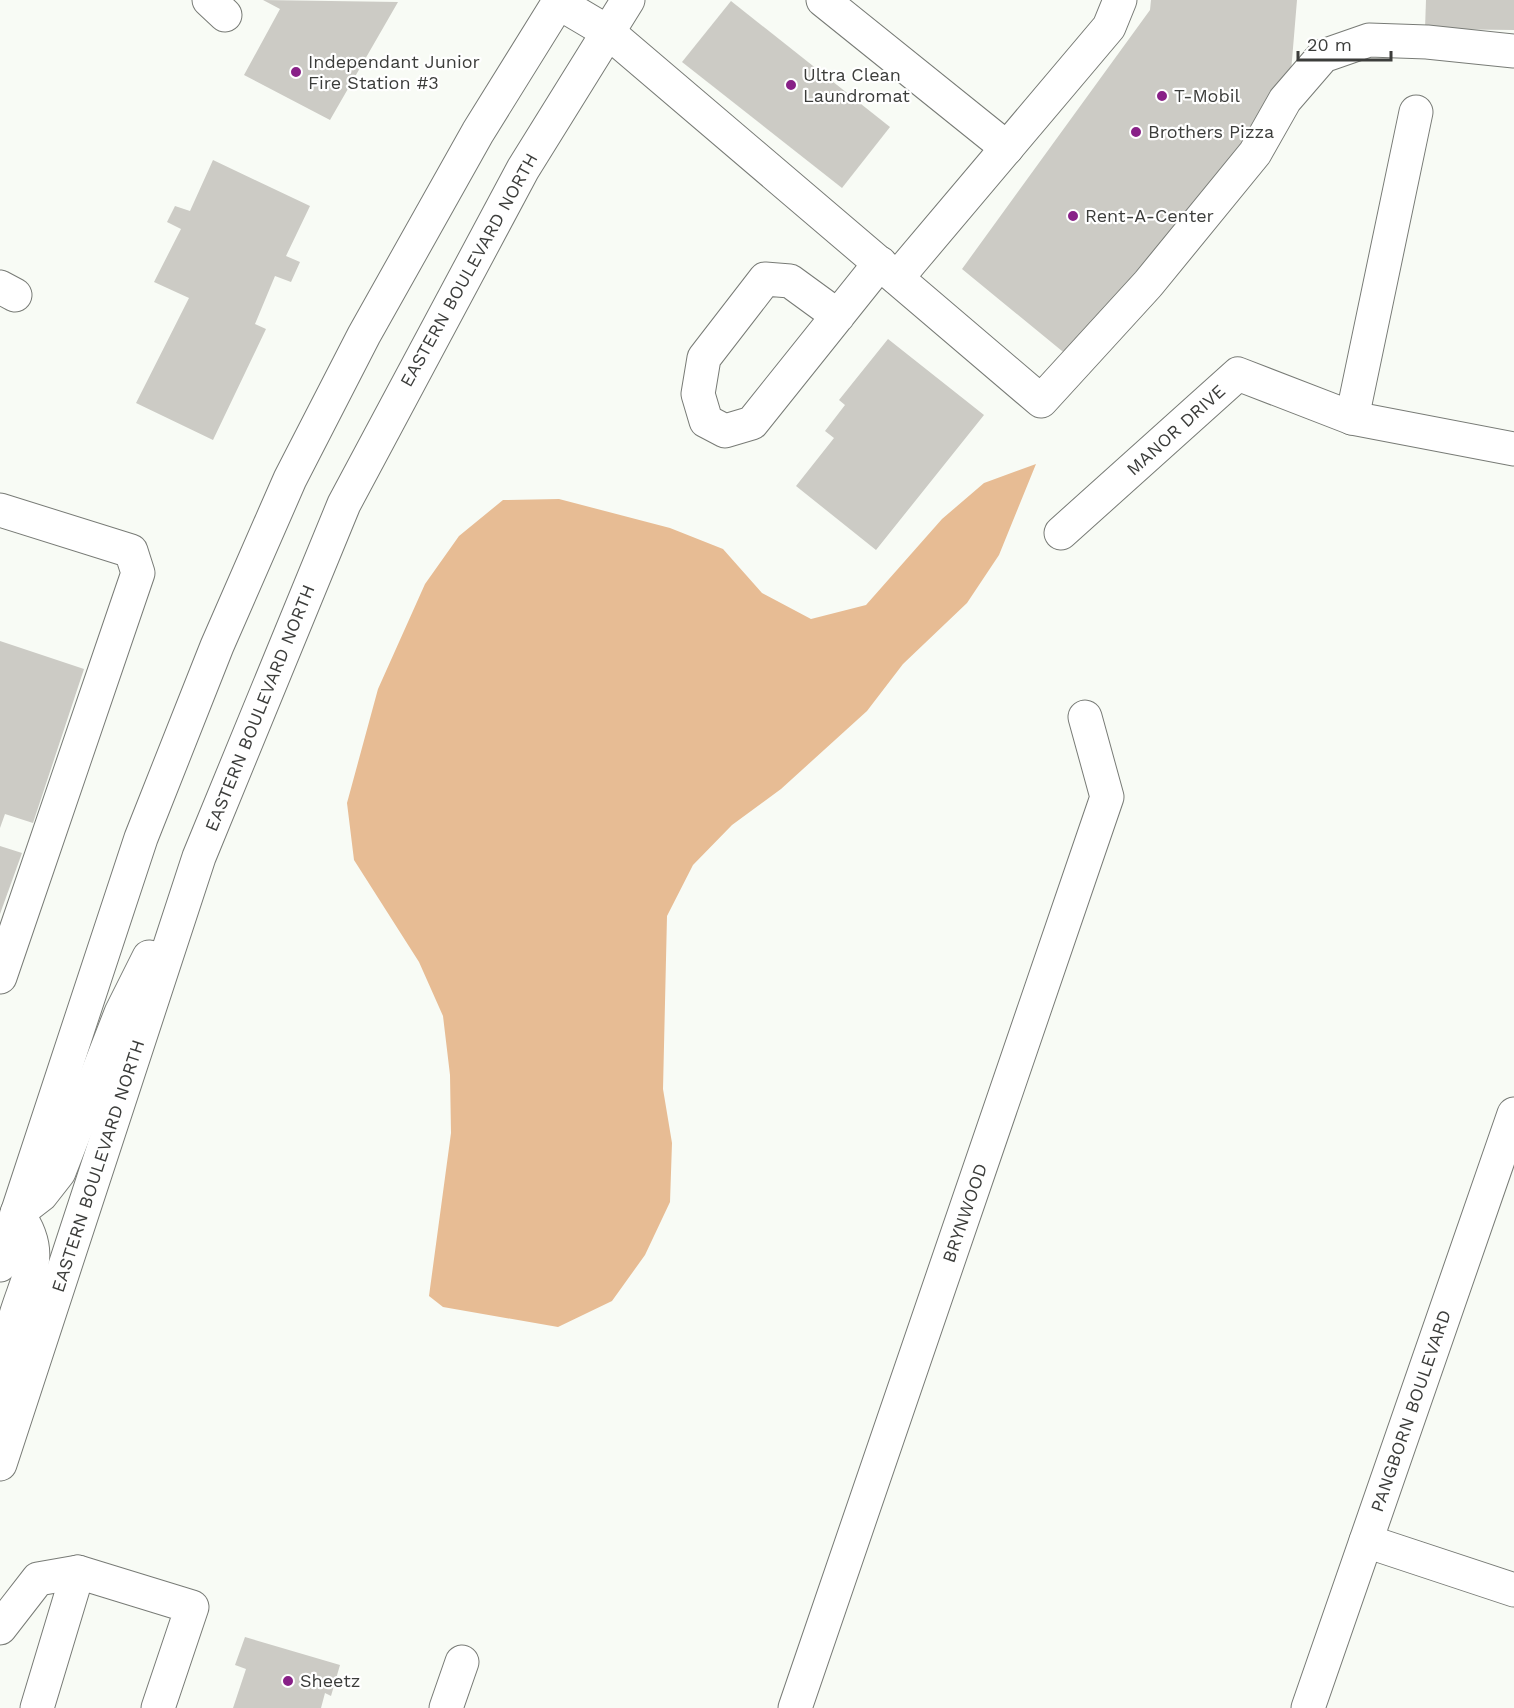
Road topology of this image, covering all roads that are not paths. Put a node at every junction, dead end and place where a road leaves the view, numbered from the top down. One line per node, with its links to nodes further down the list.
1 (628, 0): 5 (main road, EASTERN BOULEVARD NORTH)
2 (823, 0): 8 (main road)
3 (1120, 0): 8 (main road)
4 (558, 1): 5 (main road); 19 (main road)
5 (608, 32): 9 (main road); 16 (main road, EASTERN BOULEVARD NORTH)
6 (1514, 51): 9 (main road)
7 (1416, 112): 11 (main road)
8 (1007, 148): 9 (main road)
9 (889, 271): 10 (main road)
10 (838, 316): 10 (main road)
11 (1352, 418): 12 (main road, MANOR DRIVE); 14 (main road, MANOR DRIVE)
12 (1514, 449)
13 (0, 510): 17 (main road)
14 (1061, 533)
15 (1085, 717): 31 (main road, BRYNWOOD)
16 (199, 857): 19 (main road); 22 (main road, EASTERN BOULEVARD NORTH)
17 (0, 976)
18 (1514, 1114): 23 (main road, PANGBORN BOULEVARD)
19 (9, 1209): 20 (main road); 21 (main road)
20 (0, 1266)
21 (0, 1395)
22 (0, 1464)
23 (1366, 1541): 25 (main road); 32 (main road, PANGBORN BOULEVARD)
24 (78, 1572): 26 (main road); 28 (main road); 29 (main road)
25 (1514, 1590)
26 (0, 1628)
27 (462, 1662): 30 (main road)
28 (37, 1708)
29 (158, 1708)
30 (446, 1708)
31 (795, 1708)
32 (1308, 1708)

